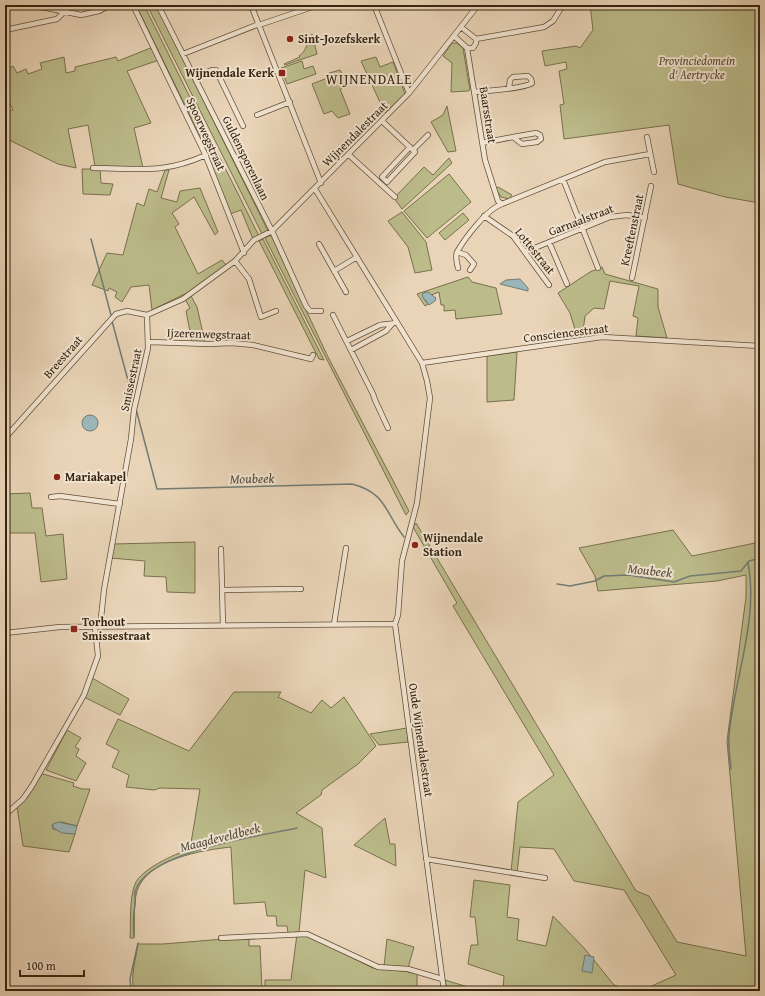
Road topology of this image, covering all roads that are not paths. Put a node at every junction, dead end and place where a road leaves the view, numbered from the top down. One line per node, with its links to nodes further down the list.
1 (32, 5): 11 (street)
2 (110, 5): 11 (street)
3 (133, 5): 33 (street, Spoorwegstraat)
4 (158, 5): 18 (street, Guldensporenlaan)
5 (251, 5): 12 (street)
6 (318, 5): 10 (street)
7 (374, 5): 22 (street)
8 (478, 5): 13 (street, Wijnendalestraat)
9 (563, 5): 16 (street)
10 (307, 7): 12 (street)
11 (65, 11): 14 (street)
12 (259, 24): 18 (street); 23 (street)
13 (461, 27): 15 (street, Wijnendalestraat); 16 (street)
14 (5, 30)
15 (454, 36): 17 (street); 22 (street, Wijnendalestraat)
16 (476, 39): 17 (street)
17 (467, 48): 21 (street, Baarsstraat)
18 (183, 54): 19 (street, Guldensporenlaan)
19 (194, 77): 26 (street); 46 (street, Guldensporenlaan)
20 (509, 88): 20 (street); 21 (street)
21 (474, 92): 30 (street, Baarsstraat)
22 (409, 93): 25 (street, Wijnendalestraat)
23 (290, 102): 24 (street); 38 (street)
24 (256, 115)
25 (382, 121): 31 (street); 34 (street, Wijnendalestraat)
26 (243, 126)
27 (428, 135): 31 (street)
28 (513, 137): 28 (street); 30 (street)
29 (647, 137): 32 (street)
30 (482, 143): 42 (street, Baarsstraat)
31 (412, 149): 31 (street)
32 (650, 154): 36 (street); 37 (street)
33 (206, 155): 35 (street); 51 (street, Spoorwegstraat)
34 (349, 155): 38 (street, Wijnendalestraat); 41 (street)
35 (93, 168)
36 (654, 172)
37 (563, 178): 42 (street); 45 (street)
38 (320, 183): 40 (street)
39 (651, 186): 44 (street, Kreeftenstraat)
40 (315, 189): 46 (street); 52 (street)
41 (395, 197)
42 (500, 202): 43 (street)
43 (484, 216): 49 (street); 50 (street, Lottestraat)
44 (645, 218): 45 (street, Garnaalstraat); 58 (street, Kreeftenstraat)
45 (584, 228): 47 (street, Garnaalstraat); 55 (street)
46 (271, 232): 51 (street); 62 (street, Guldensporenlaan)
47 (549, 242): 50 (street, Garnaalstraat); 59 (street)
48 (319, 244): 57 (street)
49 (458, 252): 54 (street); 56 (street)
50 (525, 252): 60 (street, Lottestraat)
51 (244, 253): 53 (street)
52 (357, 258): 57 (street); 66 (street)
53 (236, 261): 63 (street); 64 (street)
54 (458, 268)
55 (598, 268)
56 (470, 270)
57 (334, 271): 61 (street)
58 (632, 278)
59 (567, 284)
60 (549, 285)
61 (346, 292)
62 (321, 311)
63 (276, 312)
64 (147, 315): 68 (street, Smissestraat); 74 (street, Breestraat)
65 (333, 315): 67 (street)
66 (394, 323): 67 (street); 70 (street); 72 (street)
67 (347, 341): 70 (street)
68 (149, 342): 71 (street, Ijzerenwegstraat); 76 (street, Smissestraat)
69 (760, 346): 72 (street, Consciencestraat)
70 (351, 350): 73 (street)
71 (313, 355)
72 (422, 363): 82 (street, Oude Wijnendalestraat)
73 (388, 428)
74 (5, 438)
75 (51, 497): 76 (street)
76 (120, 504): 84 (street, Smissestraat)
77 (346, 548): 81 (street)
78 (221, 549): 80 (street)
79 (301, 589): 80 (street)
80 (223, 590): 83 (street)
81 (334, 624): 82 (street); 83 (street)
82 (395, 624): 87 (street, Oude Wijnendalestraat)
83 (223, 626): 84 (street)
84 (98, 627): 85 (street); 86 (street, Smissestraat)
85 (5, 633)
86 (5, 815)
87 (426, 859): 88 (street); 90 (street, Oude Wijnendalestraat)
88 (545, 878)
89 (221, 938): 90 (street)
90 (442, 979): 91 (street, Oude Wijnendalestraat)
91 (444, 991)

